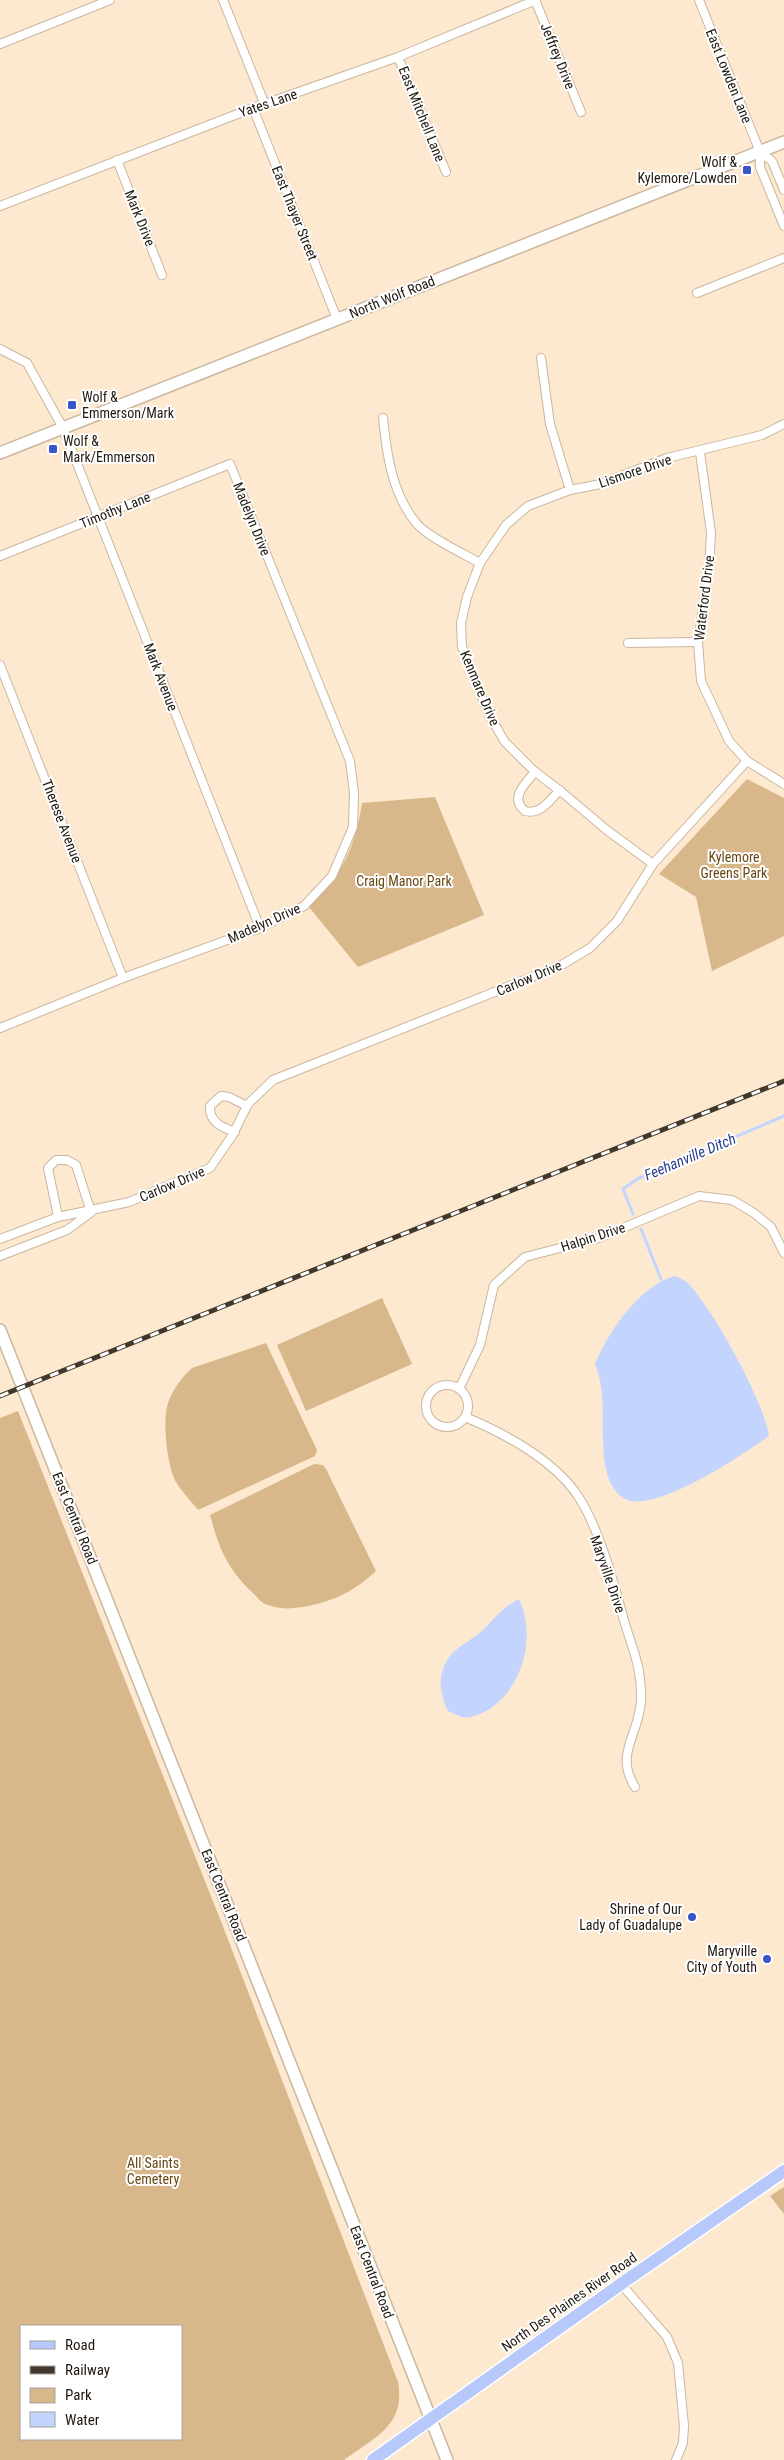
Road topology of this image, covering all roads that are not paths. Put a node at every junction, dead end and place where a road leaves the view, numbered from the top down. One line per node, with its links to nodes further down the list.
1 (110, 0): 5 (street)
2 (223, 0): 7 (street)
3 (536, 0): 6 (street, Yates Lane); 9 (street, Jeffrey Drive)
4 (699, 0): 11 (street, East Lowden Lane)
5 (0, 44)
6 (398, 57): 7 (street, Yates Lane); 13 (street, East Mitchell Lane)
7 (265, 105): 8 (street, Yates Lane)
8 (253, 108): 12 (street, Yates Lane); 20 (street, East Thayer Street)
9 (581, 112)
10 (784, 142): 11 (main road, North Wolf Road)
11 (760, 152): 14 (street); 16 (street); 20 (main road, North Wolf Road)
12 (117, 160): 15 (street, Yates Lane); 18 (street, Mark Drive)
13 (446, 172)
14 (784, 190)
15 (0, 206)
16 (784, 226)
17 (784, 258): 19 (street)
18 (162, 275)
19 (697, 293)
20 (337, 319): 25 (main road, North Wolf Road)
21 (0, 349): 25 (street, Mark Avenue)
22 (541, 358): 29 (street)
23 (383, 418): 32 (street)
24 (784, 424): 26 (street, Lismore Drive)
25 (63, 428): 27 (main road, North Wolf Road); 30 (street, Mark Avenue)
26 (700, 452): 29 (street, Lismore Drive); 33 (street, Waterford Drive)
27 (0, 453)
28 (230, 464): 30 (street, Timothy Lane); 41 (street, Madelyn Drive)
29 (570, 490): 32 (street, Lismore Drive)
30 (98, 517): 31 (street, Timothy Lane); 41 (street, Mark Avenue)
31 (0, 556)
32 (480, 563): 37 (street, Kenmare Drive)
33 (698, 642): 34 (street); 36 (street, Waterford Drive)
34 (628, 643)
35 (0, 665): 42 (street, Therese Avenue)
36 (747, 761): 38 (street, Waterford Drive); 40 (street, Carlow Drive)
37 (535, 772): 39 (street, Kenmare Drive); 39 (street)
38 (784, 784)
39 (560, 790): 40 (street, Kenmare Drive)
40 (653, 864): 44 (street, Carlow Drive)
41 (260, 928): 42 (street, Madelyn Drive)
42 (123, 978): 43 (street, Madelyn Drive)
43 (0, 1028)
44 (247, 1106): 45 (street, Carlow Drive); 45 (street)
45 (235, 1132): 46 (street, Carlow Drive)
46 (91, 1212): 47 (street, Carlow Drive); 47 (street); 50 (street, Carlow Drive)
47 (58, 1217): 48 (street, Carlow Drive)
48 (0, 1239)
49 (784, 1253): 52 (street, Halpin Drive)
50 (0, 1256)
51 (0, 1330): 57 (main road, East Central Road)
52 (459, 1389): 53 (street); 53 (street)
53 (465, 1416): 54 (street, Maryville Drive)
54 (636, 1787)
55 (784, 2171): 56 (main road, North Des Plaines River Road)
56 (621, 2284): 57 (main road, North Des Plaines River Road); 60 (street)
57 (431, 2420): 58 (main road, North Des Plaines River Road); 59 (main road, East Central Road)
58 (373, 2460)
59 (447, 2460)
60 (676, 2460)

